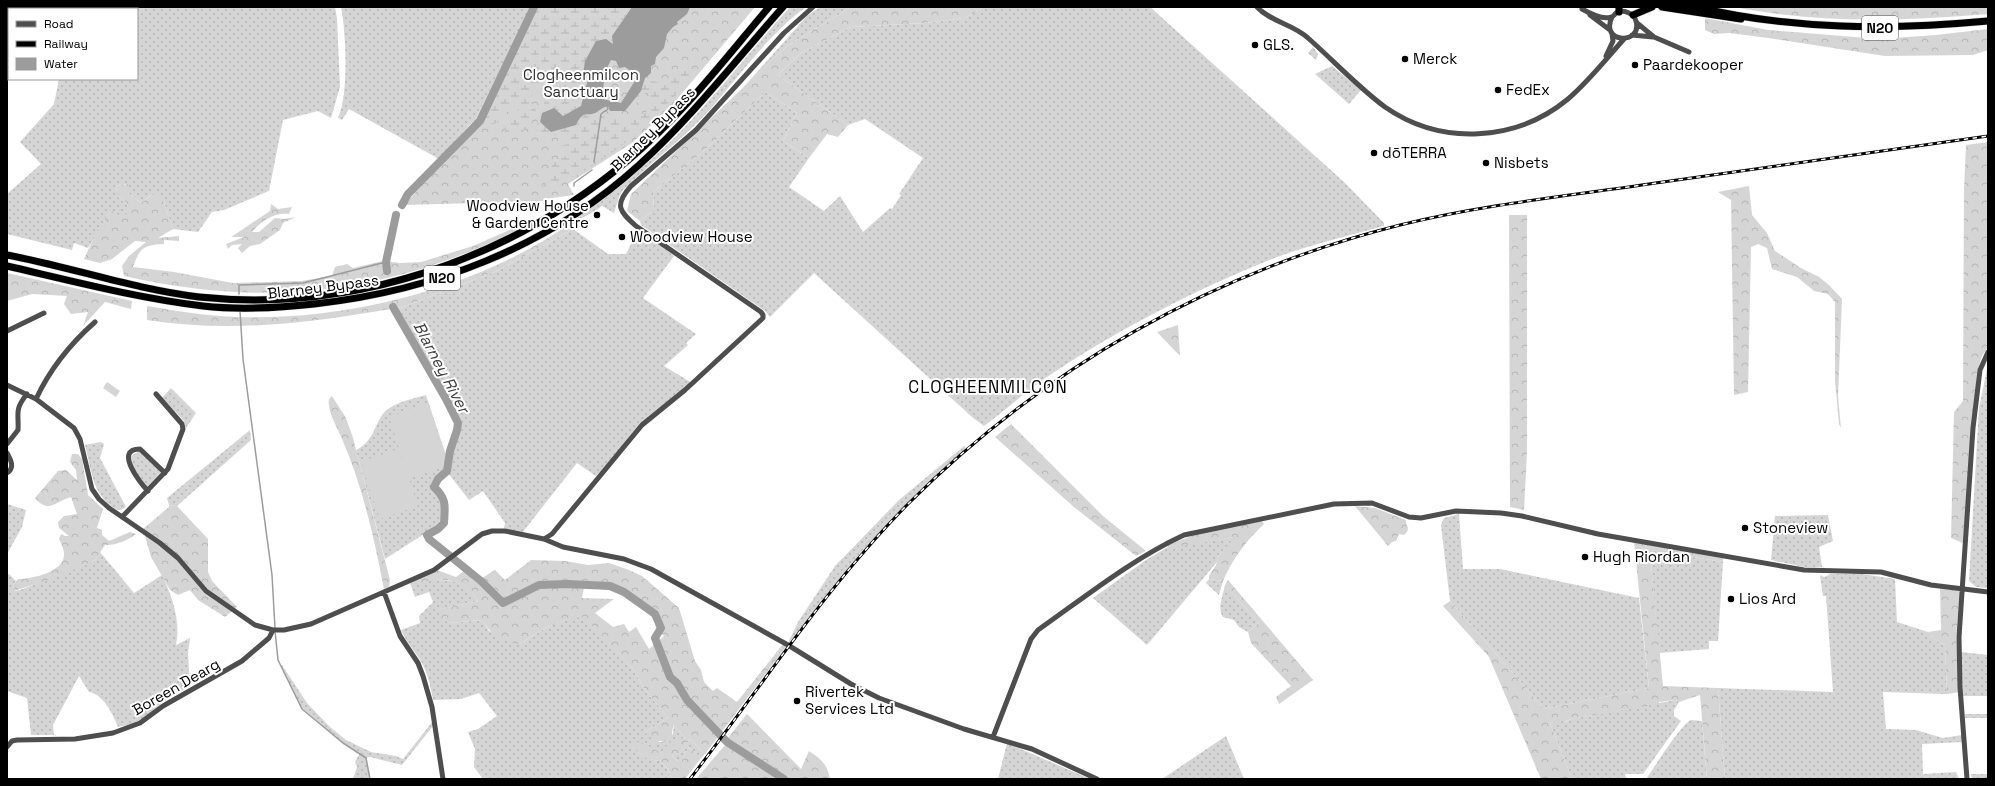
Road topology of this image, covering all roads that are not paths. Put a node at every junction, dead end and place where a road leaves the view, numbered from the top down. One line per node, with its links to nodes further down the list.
1 (768, 7): 21 (highway, Blarney Bypass / N20)
2 (783, 7): 22 (highway, Blarney Bypass / N20)
3 (814, 7): 37 (street)
4 (1257, 7): 20 (street)
5 (1652, 7): 10 (highway)
6 (1662, 7): 12 (highway)
7 (1696, 7): 12 (highway, N20)
8 (1581, 8): 11 (street); 15 (street)
9 (1619, 9): 10 (street); 11 (street)
10 (1633, 15): 14 (street)
11 (1612, 17): 15 (street)
12 (1773, 20): 13 (highway, N20)
13 (1988, 21)
14 (1637, 23): 16 (street); 17 (street)
15 (1611, 32): 18 (street); 20 (street)
16 (1632, 35): 17 (street); 18 (street)
17 (1654, 37): 19 (street)
18 (1624, 39): 20 (street)
19 (1689, 52)
20 (1604, 61)
21 (7, 255)
22 (7, 266)
23 (44, 313): 25 (street)
24 (94, 322): 30 (street)
25 (7, 331)
26 (1988, 352): 38 (street)
27 (7, 385): 28 (street)
28 (27, 394): 30 (street); 31 (street)
29 (156, 394): 34 (street)
30 (36, 399): 36 (street)
31 (7, 444)
32 (7, 453): 33 (street)
33 (7, 473)
34 (165, 473): 35 (street); 35 (street)
35 (148, 491): 36 (street)
36 (122, 517): 41 (street)
37 (544, 539): 39 (street); 42 (street)
38 (1963, 589): 40 (street); 42 (street); 46 (street)
39 (384, 592): 41 (street); 44 (street)
40 (1988, 592)
41 (275, 630): 43 (street, Boreen Dearg)
42 (993, 737): 45 (street)
43 (7, 747)
44 (443, 779)
45 (1097, 779)
46 (1968, 779)

